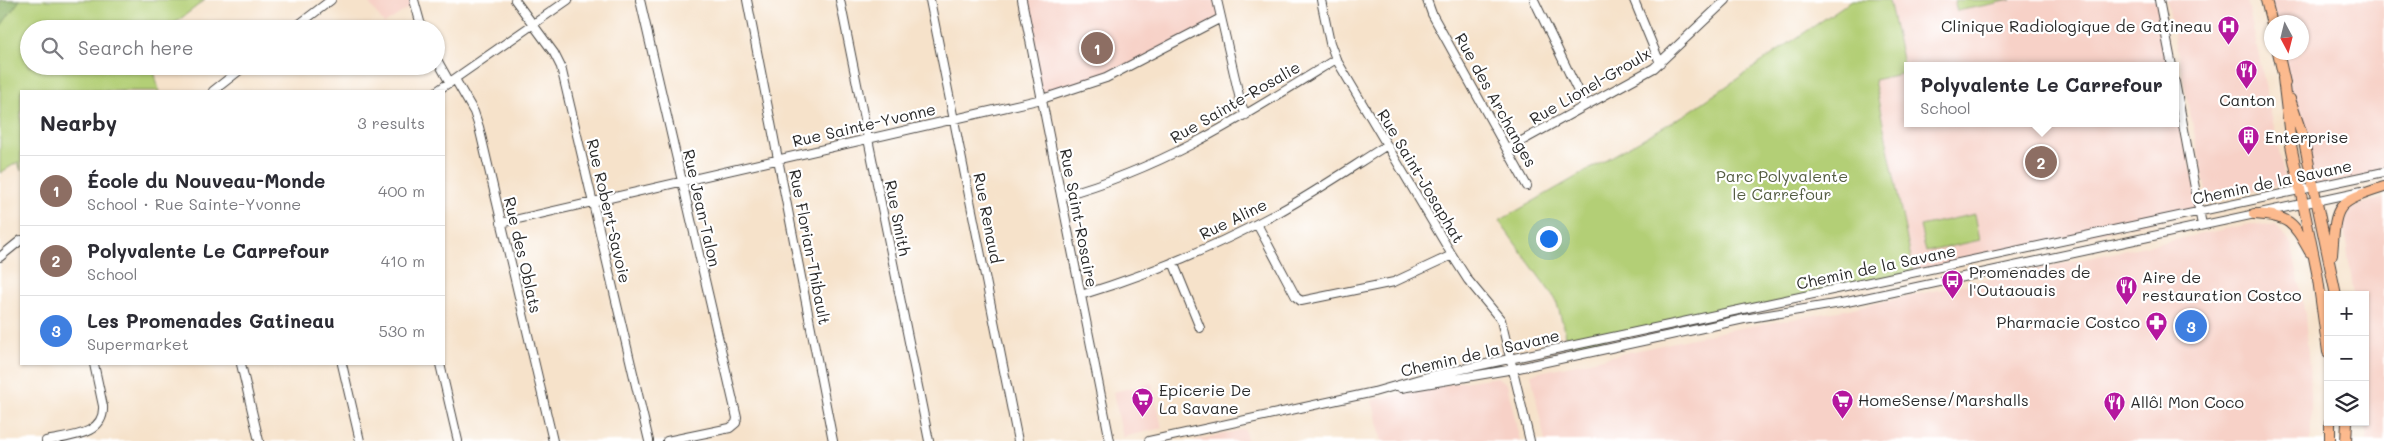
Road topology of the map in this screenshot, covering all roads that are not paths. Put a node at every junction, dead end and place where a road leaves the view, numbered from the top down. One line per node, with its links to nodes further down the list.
1 (331, 0): 20 (street)
2 (414, 0): 21 (street)
3 (516, 0): 22 (street, Rue Robert-Savoie)
4 (568, 0): 22 (street)
5 (640, 0): 43 (street, Rue Jean-Talon)
6 (747, 0): 41 (street, Rue Florian-Thibault)
7 (840, 0): 38 (street, Rue Smith)
8 (930, 0): 37 (street, Rue Renaud)
9 (1022, 0): 33 (street, Rue Saint-Rosaire)
10 (1217, 0): 19 (street)
11 (1321, 0): 23 (street, Rue Saint-Josaphat)
12 (1427, 0): 40 (street, Rue des Archanges)
13 (1534, 0): 35 (street)
14 (1634, 0): 26 (street)
15 (1726, 0): 26 (street, Rue Lionel-Groulx)
16 (2159, 0): 25 (street)
17 (2266, 0): 18 (main road)
18 (2270, 15)
19 (1221, 18): 33 (street, Rue Sainte-Yvonne); 36 (street)
20 (305, 20)
21 (420, 20)
22 (533, 26): 30 (street); 50 (street, Rue Robert-Savoie)
23 (1336, 59): 36 (street, Rue Sainte-Rosalie); 39 (street, Rue Saint-Josaphat)
24 (2280, 60): 29 (main road)
25 (2171, 62)
26 (1660, 63): 35 (street, Rue Lionel-Groulx)
27 (445, 70): 30 (street, Rue des Oblats)
28 (233, 75): 31 (street)
29 (2284, 78): 45 (main road); 47 (main road)
30 (453, 81): 32 (street); 54 (street, Rue des Oblats)
31 (214, 90)
32 (439, 90)
33 (1042, 99): 37 (street, Rue Sainte-Yvonne); 48 (street, Rue Saint-Rosaire)
34 (2179, 104): 52 (street)
35 (1585, 106): 40 (street, Rue Lionel-Groulx)
36 (1246, 115): 48 (street, Rue Sainte-Rosalie)
37 (954, 119): 38 (street, Rue Sainte-Yvonne); 86 (street, Rue Renaud)
38 (868, 138): 41 (street, Rue Sainte-Yvonne); 85 (street, Rue Smith)
39 (1387, 145): 55 (street, Rue Aline); 58 (street, Rue Saint-Josaphat)
40 (1507, 149): 44 (street, Rue des Archanges)
41 (778, 158): 43 (street, Rue Sainte-Yvonne); 84 (street, Rue Florian-Thibault)
42 (2384, 172): 45 (street, Chemin de la Savane)
43 (681, 181): 50 (street, Rue Sainte-Yvonne); 83 (street, Rue Jean-Talon)
44 (1527, 186)
45 (2314, 187): 47 (street, Chemin de la Savane); 49 (main road)
46 (2384, 187): 49 (street, Chemin de la Savane); 62 (main road)
47 (2300, 190): 51 (main road); 52 (street, Chemin de la Savane)
48 (1061, 196): 64 (street, Rue Saint-Rosaire)
49 (2317, 200): 51 (street, Chemin de la Savane); 62 (main road)
50 (592, 202): 54 (street, Rue Sainte-Yvonne); 82 (street, Rue Robert-Savoie)
51 (2303, 203): 53 (street, Chemin de la Savane); 60 (main road)
52 (2199, 211): 56 (street); 67 (street, Chemin de la Savane)
53 (2254, 214): 56 (street, Chemin de la Savane); 60 (main road)
54 (501, 224): 81 (street, Rue des Oblats)
55 (1257, 224): 58 (street); 61 (street, Rue Aline)
56 (2202, 225): 72 (street, Chemin de la Savane)
57 (20, 241): 59 (street)
58 (1452, 255): 67 (street, Rue Saint-Josaphat)
59 (0, 258)
60 (2315, 261): 66 (main road)
61 (1173, 262): 64 (street, Rue Aline); 65 (street)
62 (2331, 269): 63 (main road)
63 (2335, 291)
64 (1081, 294): 87 (street, Rue Saint-Rosaire)
65 (1200, 328)
66 (2326, 336)
67 (1511, 359): 72 (street, Rue Saint-Josaphat); 73 (street, Chemin de la Savane)
68 (94, 365): 77 (street)
69 (241, 365): 78 (street)
70 (342, 365): 79 (street)
71 (440, 365): 80 (street)
72 (1514, 369): 73 (street, Chemin de la Savane); 89 (street, Rue Saint-Josaphat)
73 (1374, 392): 76 (street, Chemin de la Savane)
74 (2330, 426): 90 (main road)
75 (2347, 426): 91 (main road)
76 (1177, 438): 88 (street, Chemin de la Savane)
77 (46, 441)
78 (259, 441)
79 (360, 441)
80 (458, 441)
81 (552, 441)
82 (649, 441)
83 (667, 441)
84 (833, 441)
85 (929, 441)
86 (1018, 441)
87 (1110, 441)
88 (1149, 441)
89 (1530, 441)
90 (2330, 441)
91 (2346, 441)

